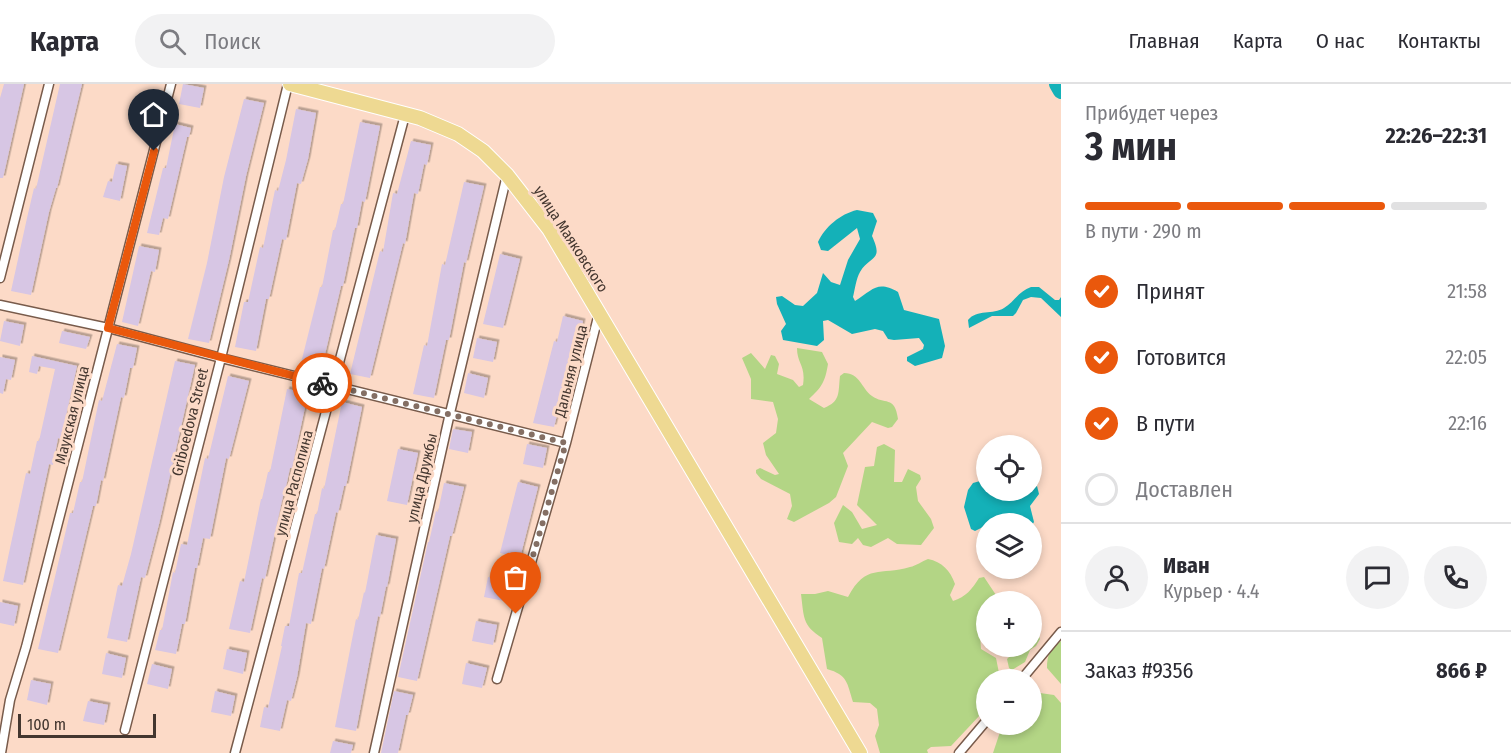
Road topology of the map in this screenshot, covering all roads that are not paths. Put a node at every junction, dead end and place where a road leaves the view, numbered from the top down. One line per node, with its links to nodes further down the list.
1 (49, 84): 6 (street)
2 (171, 84): 9 (street, Маукская улица)
3 (289, 84): 4 (main road, улица Маяковского); 10 (street, Griboedova Street)
4 (405, 115): 5 (main road, улица Маяковского); 11 (street, улица Распопина)
5 (507, 175): 8 (main road, улица Маяковского); 12 (street, улица Дружбы)
6 (0, 278)
7 (0, 305): 9 (street)
8 (599, 312): 13 (street, Дальняя улица); 22 (main road, улица Маяковского)
9 (108, 328): 10 (street); 19 (street, Маукская улица)
10 (220, 358): 11 (street); 17 (street, Griboedova Street)
11 (334, 386): 12 (street); 20 (street, улица Распопина)
12 (450, 413): 13 (street); 21 (street, улица Дружбы)
13 (566, 443): 16 (street, Дальняя улица)
14 (1061, 632): 15 (street)
15 (1030, 669)
16 (497, 679)
17 (125, 730)
18 (976, 733): 23 (street)
19 (1, 753)
20 (235, 753)
21 (374, 753)
22 (860, 753)
23 (959, 753)

